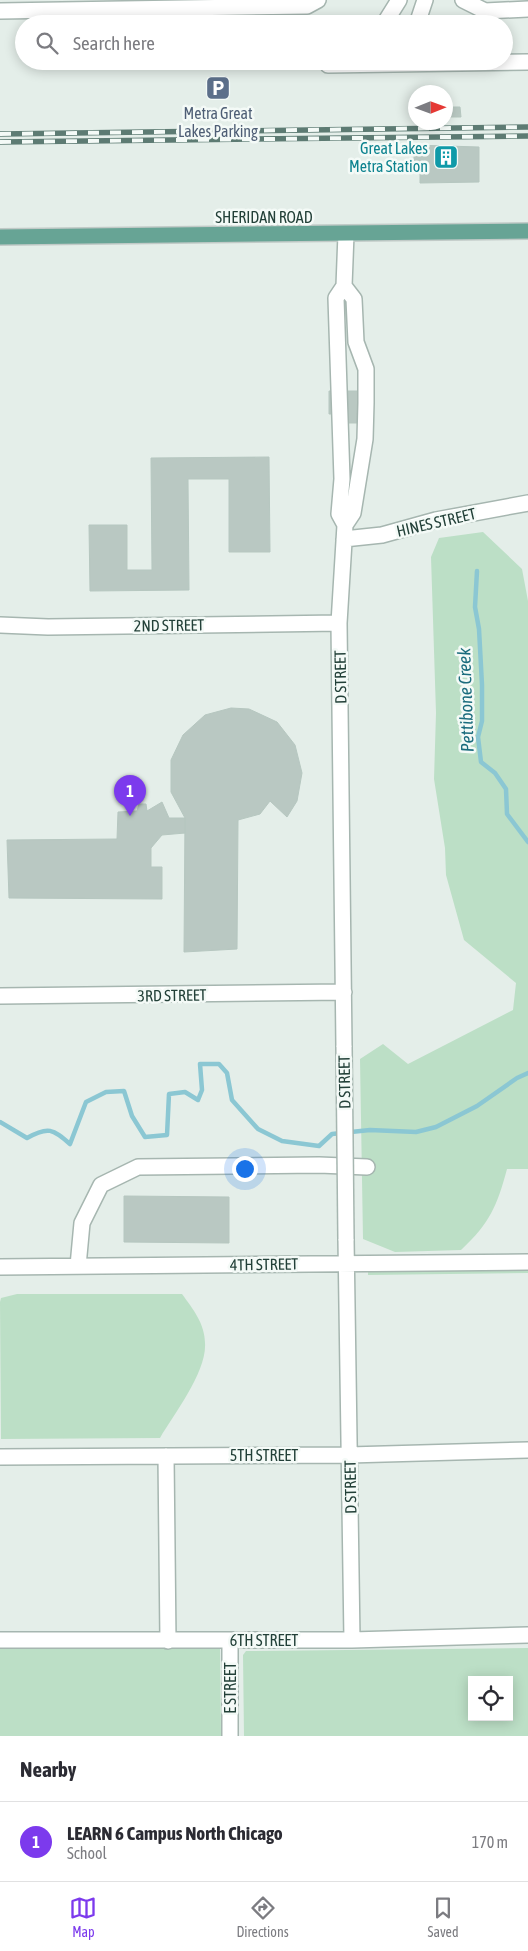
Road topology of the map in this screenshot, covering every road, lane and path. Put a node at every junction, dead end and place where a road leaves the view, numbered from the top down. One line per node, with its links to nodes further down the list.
1 (318, 0): 5 (street)
2 (399, 0): 6 (street)
3 (463, 0): 4 (street)
4 (528, 9)
5 (0, 11)
6 (390, 15)
7 (513, 62): 8 (street)
8 (528, 62)
9 (528, 231): 10 (main road, SHERIDAN ROAD)
10 (346, 234): 11 (main road, SHERIDAN ROAD); 12 (street, D STREET)
11 (0, 236)
12 (344, 286): 14 (street, D STREET); 14 (street, D STREET)
13 (528, 503): 14 (street, HINES STREET)
14 (344, 532): 15 (street, D STREET)
15 (339, 623): 16 (street, 2ND STREET); 17 (street, D STREET)
16 (0, 625)
17 (344, 992): 18 (street, 3RD STREET); 21 (street, D STREET, bridge)
18 (0, 996)
19 (367, 1167): 22 (street)
20 (528, 1262): 21 (street, 4TH STREET)
21 (346, 1264): 22 (street, 4TH STREET); 25 (street, D STREET)
22 (78, 1266): 23 (street, 4TH STREET)
23 (0, 1267)
24 (528, 1450): 25 (street, 5TH STREET)
25 (349, 1455): 27 (street, 5TH STREET); 31 (street, D STREET)
26 (0, 1456): 27 (street, 5TH STREET)
27 (166, 1456): 30 (street)
28 (528, 1636): 31 (street, 6TH STREET)
29 (0, 1640): 30 (street, 6TH STREET)
30 (168, 1640): 32 (street, 6TH STREET)
31 (352, 1640): 32 (street, 6TH STREET)
32 (230, 1641): 33 (street, E STREET)
33 (230, 1736)

